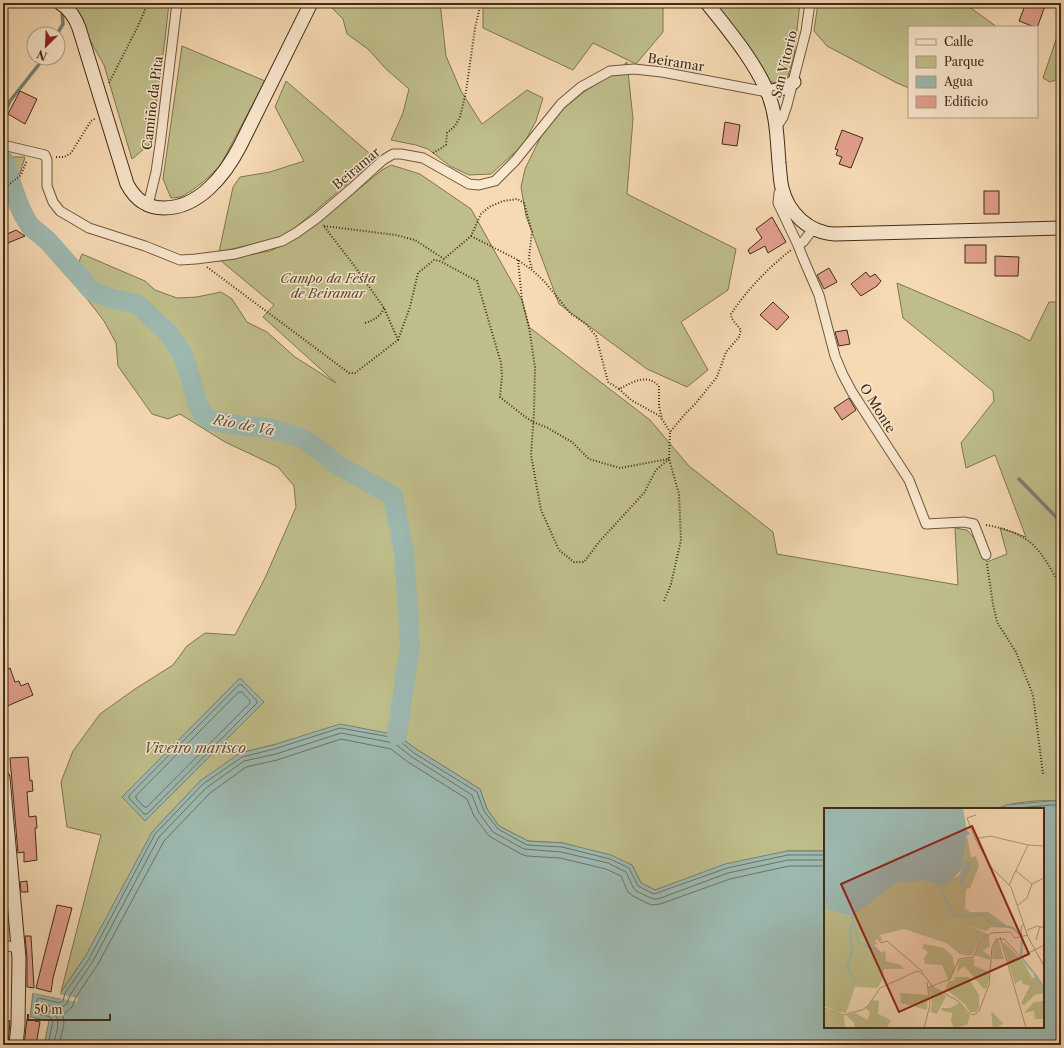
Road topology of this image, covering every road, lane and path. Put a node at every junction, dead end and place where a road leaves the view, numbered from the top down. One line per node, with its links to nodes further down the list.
1 (60, 3): 15 (street)
2 (177, 3): 15 (street, Camiño da Pita)
3 (311, 3): 15 (street)
4 (483, 3): 12 (path)
5 (707, 3): 8 (street)
6 (810, 3): 7 (street, San Vitorio)
7 (794, 82): 8 (street); 9 (street, San Vitorio)
8 (768, 92): 9 (street); 12 (street, Beiramar)
9 (776, 128): 14 (street)
10 (3, 145): 11 (street, Beiramar)
11 (29, 151): 13 (path); 22 (street, Beiramar)
12 (423, 158): 16 (street, Beiramar)
13 (3, 189)
14 (782, 189): 19 (street); 21 (street)
15 (148, 205)
16 (319, 221): 17 (path); 17 (path); 22 (street, Beiramar)
17 (324, 226): 20 (path); 25 (path)
18 (1061, 228): 19 (street)
19 (813, 229): 21 (street)
20 (471, 236): 23 (path); 24 (path)
21 (798, 245): 32 (path); 33 (street, O Monte)
22 (196, 259): 27 (path)
23 (518, 260): 24 (path); 30 (path)
24 (532, 270): 28 (path)
25 (384, 308): 26 (path); 27 (path)
26 (365, 324)
27 (398, 340): 30 (path)
28 (619, 389): 29 (path); 29 (path)
29 (662, 419): 31 (path)
30 (533, 422): 32 (path); 32 (path)
31 (670, 432)
32 (669, 459): 36 (path)
33 (974, 524): 34 (street); 35 (path)
34 (986, 555): 37 (path)
35 (1061, 587)
36 (664, 601)
37 (1043, 774)
38 (3, 778): 40 (street)
39 (3, 945): 40 (street)
40 (18, 948): 41 (street)
41 (16, 1045)

